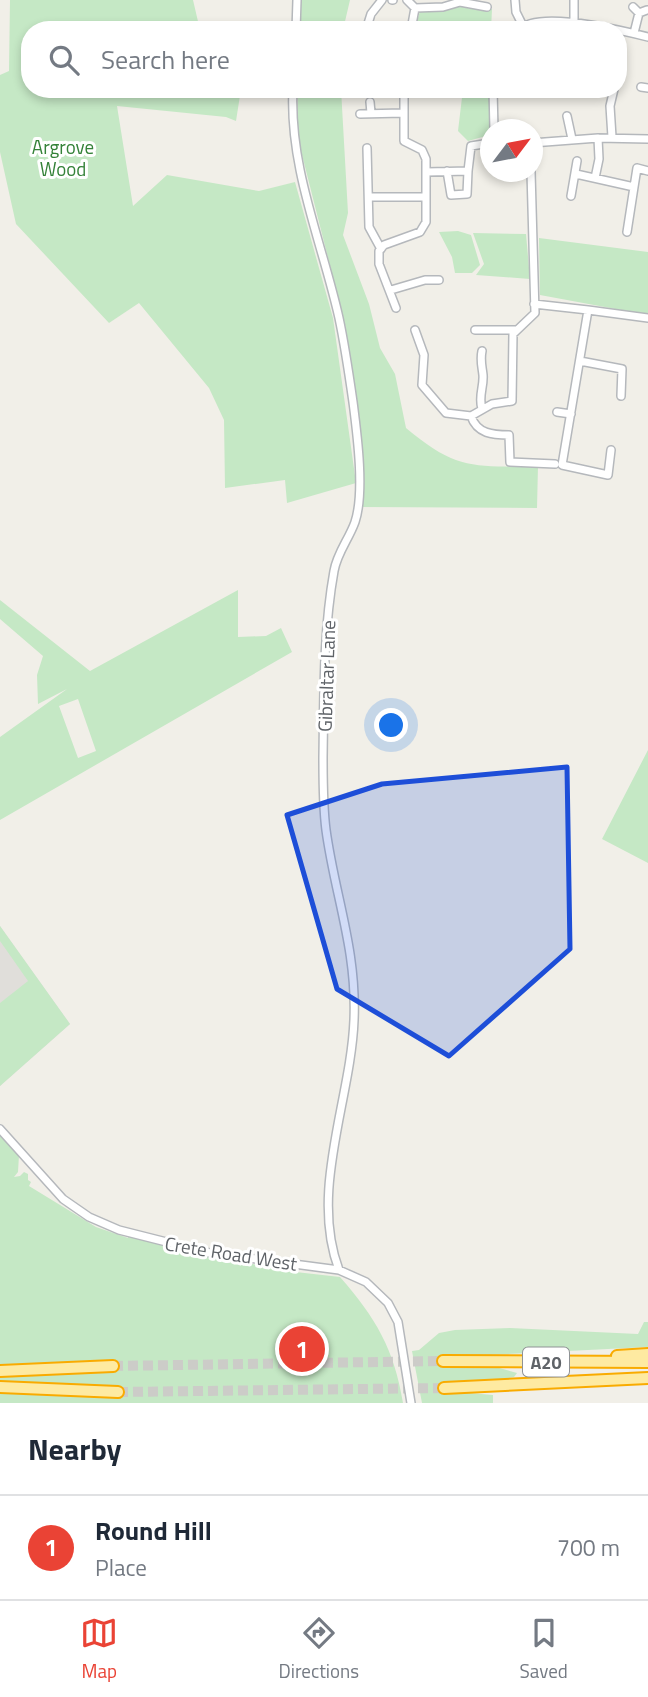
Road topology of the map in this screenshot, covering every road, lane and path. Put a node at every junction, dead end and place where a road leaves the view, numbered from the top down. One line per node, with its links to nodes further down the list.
1 (297, 0): 10 (street)
2 (382, 0): 12 (street)
3 (407, 0): 7 (street)
4 (515, 0): 14 (street)
5 (574, 0): 15 (street)
6 (488, 7): 7 (street)
7 (415, 8): 13 (street)
8 (639, 10): 17 (street)
9 (357, 18): 11 (street)
10 (296, 21)
11 (361, 21)
12 (370, 21)
13 (413, 21)
14 (519, 21)
15 (574, 21)
16 (627, 32): 17 (street)
17 (634, 33): 18 (street)
18 (648, 37)
19 (293, 98): 69 (street, Gibraltar Lane)
20 (404, 98): 25 (street)
21 (493, 98): 28 (street)
22 (611, 98): 29 (street)
23 (370, 102): 24 (street)
24 (371, 113): 25 (street); 26 (street)
25 (403, 113): 40 (street)
26 (359, 114)
27 (567, 116): 31 (street)
28 (494, 119)
29 (612, 137): 30 (street); 32 (street)
30 (598, 138): 31 (street); 42 (street)
31 (572, 139): 33 (street)
32 (648, 139)
33 (543, 142)
34 (480, 145): 38 (street)
35 (367, 148): 46 (street)
36 (578, 161): 41 (street)
37 (447, 171): 38 (street); 38 (street); 40 (street)
38 (468, 171)
39 (648, 171): 44 (street)
40 (427, 172): 47 (street)
41 (576, 174): 42 (street); 45 (street)
42 (595, 178): 44 (street)
43 (531, 182): 52 (street)
44 (634, 187): 48 (street)
45 (572, 196)
46 (369, 197): 47 (street); 49 (street)
47 (425, 197): 49 (street)
48 (627, 232)
49 (380, 249): 51 (street)
50 (439, 280): 51 (street)
51 (391, 290): 53 (street)
52 (534, 303): 54 (street); 58 (street)
53 (397, 308)
54 (588, 310): 55 (street); 60 (street)
55 (648, 318)
56 (415, 330): 65 (street)
57 (475, 330): 58 (street)
58 (515, 330): 62 (street)
59 (482, 351): 62 (street)
60 (580, 361): 61 (street); 64 (street)
61 (621, 396)
62 (482, 410): 65 (street)
63 (557, 412): 64 (street)
64 (570, 414): 66 (street)
65 (471, 416): 67 (street)
66 (611, 450)
67 (555, 464)
68 (0, 1129): 69 (street, Crete Road West)
69 (339, 1270): 80 (street, Crete Road West)
70 (648, 1354): 72 (highway)
71 (443, 1361): 72 (highway, A20)
72 (538, 1362): 73 (highway, A20)
73 (648, 1362)
74 (113, 1366): 75 (highway)
75 (0, 1371)
76 (648, 1378): 78 (highway, A20)
77 (0, 1388): 79 (highway)
78 (444, 1388)
79 (118, 1392)
80 (411, 1403)

